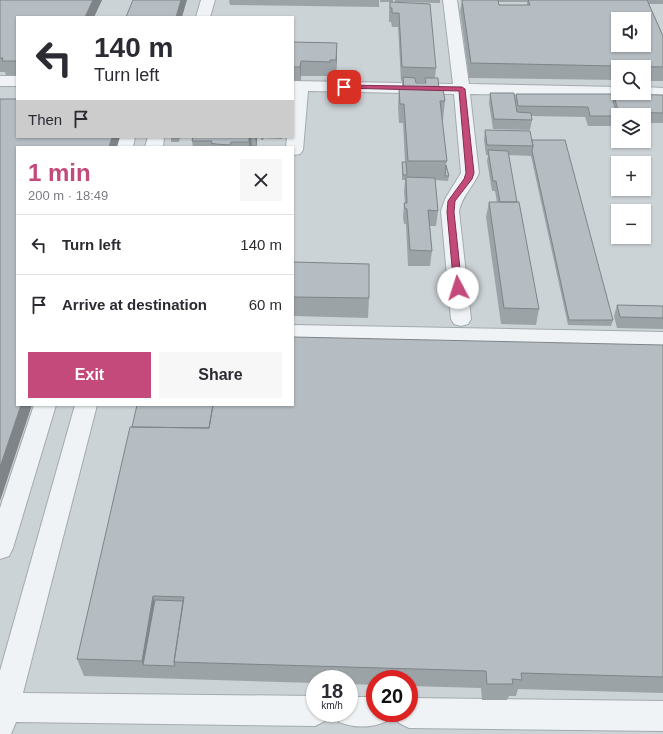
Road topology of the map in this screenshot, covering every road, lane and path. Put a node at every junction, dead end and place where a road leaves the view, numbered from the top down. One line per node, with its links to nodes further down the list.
1 (208, 0): 3 (lane)
2 (450, 0): 7 (lane)
3 (203, 16)
4 (0, 81): 5 (lane)
5 (16, 81)
6 (297, 86): 7 (lane); 11 (lane)
7 (462, 89): 8 (lane); 12 (lane)
8 (611, 92)
9 (651, 92): 10 (lane)
10 (663, 93)
11 (294, 150)
12 (461, 319)
13 (294, 332): 14 (lane)
14 (663, 340)
15 (45, 406): 17 (lane)
16 (86, 406): 20 (lane)
17 (0, 548)
18 (306, 711): 20 (lane)
19 (418, 713): 21 (lane)
20 (2, 715)
21 (663, 716)

